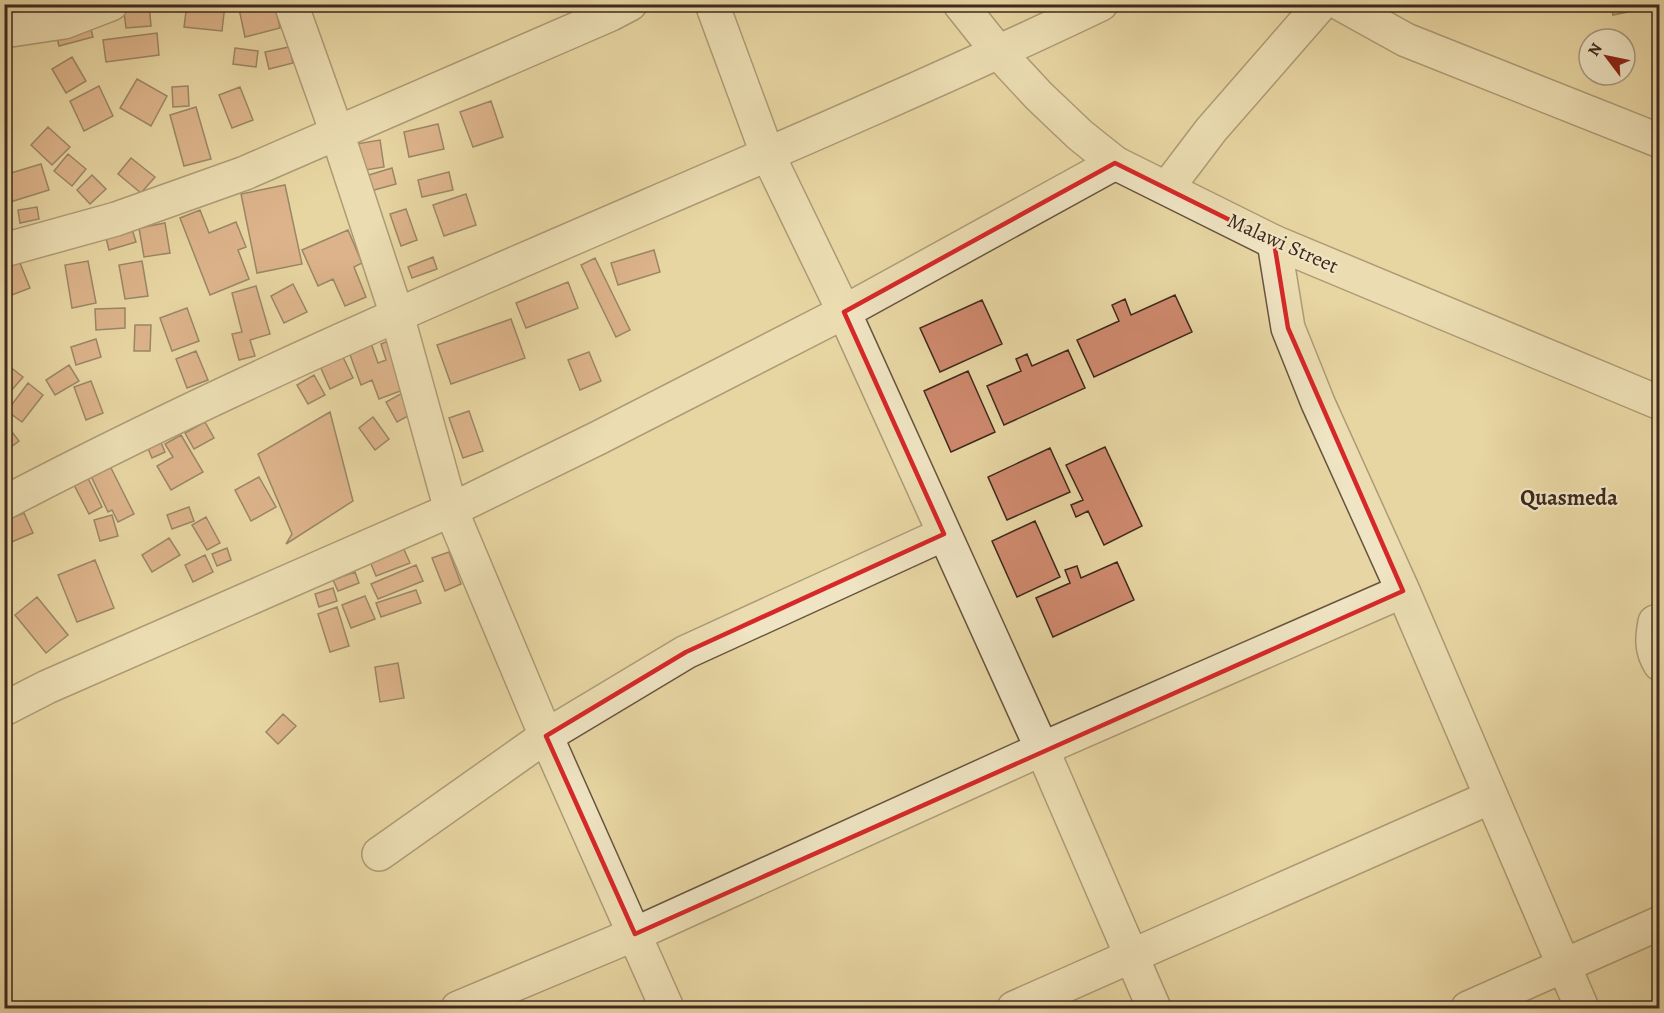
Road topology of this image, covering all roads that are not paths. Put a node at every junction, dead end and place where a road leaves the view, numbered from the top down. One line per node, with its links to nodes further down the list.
1 (111, 4): 9 (street)
2 (291, 4): 11 (street)
3 (630, 4): 11 (street)
4 (712, 4): 13 (street)
5 (960, 4): 10 (street, Malawi Street)
6 (1101, 4): 10 (street)
7 (1321, 4): 15 (street)
8 (1341, 4): 12 (street)
9 (4, 31)
10 (999, 53): 13 (street); 14 (street, Malawi Street)
11 (337, 133): 17 (street); 19 (street)
12 (1659, 141)
13 (766, 153): 18 (street); 19 (street)
14 (1115, 163): 15 (street, Malawi Street); 18 (street)
15 (1167, 188): 16 (street, Malawi Street)
16 (1274, 242): 20 (street, Malawi Street); 24 (street)
17 (4, 249)
18 (844, 312): 22 (street); 23 (street)
19 (398, 315): 21 (street); 22 (street)
20 (1659, 403)
21 (4, 504)
22 (451, 510): 27 (street); 28 (street)
23 (944, 534): 28 (street); 29 (street)
24 (1402, 591): 29 (street); 30 (street)
25 (1655, 622): 26 (street)
26 (1659, 664)
27 (4, 709)
28 (546, 736): 31 (street); 33 (street)
29 (1042, 748): 33 (street); 34 (street)
30 (1491, 797): 34 (street); 35 (street)
31 (379, 854)
32 (1659, 923): 35 (street)
33 (635, 934): 36 (street); 37 (street)
34 (1132, 957): 38 (street); 39 (street)
35 (1563, 966): 40 (street); 41 (street)
36 (458, 1008)
37 (667, 1008)
38 (1014, 1008)
39 (1154, 1008)
40 (1468, 1008)
41 (1582, 1008)

